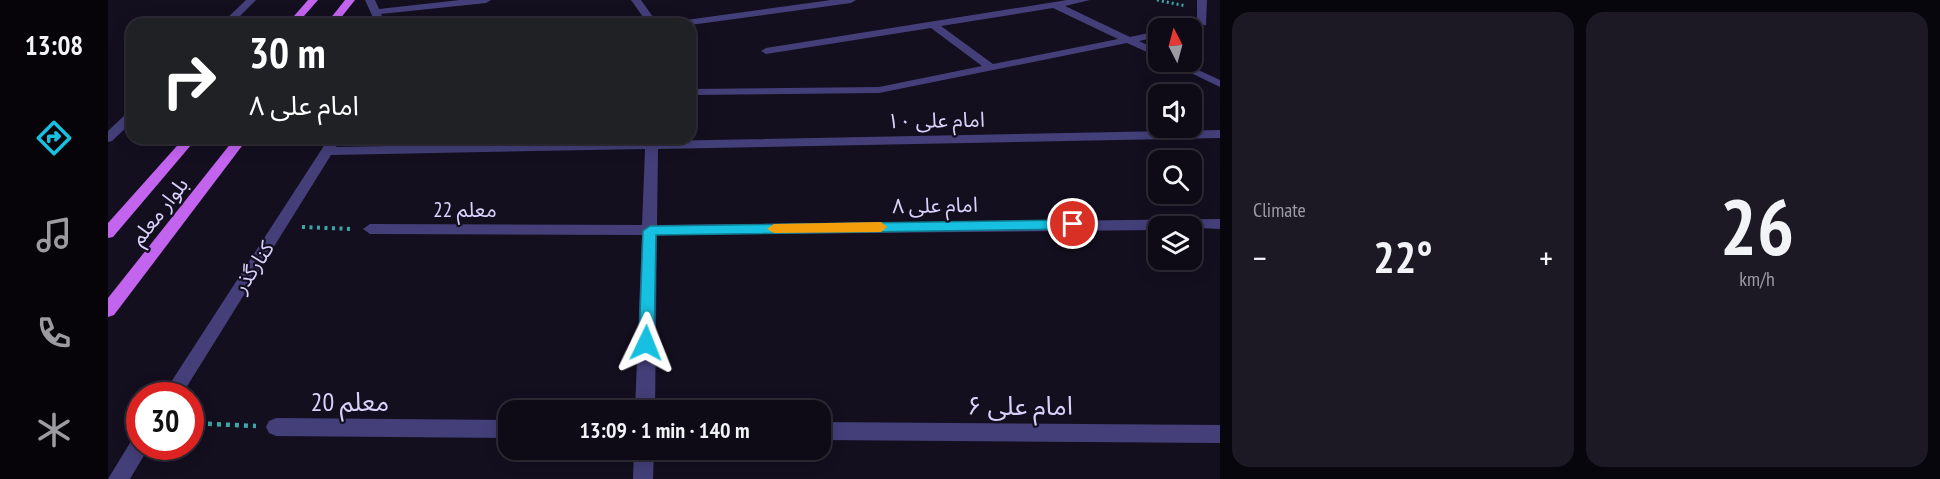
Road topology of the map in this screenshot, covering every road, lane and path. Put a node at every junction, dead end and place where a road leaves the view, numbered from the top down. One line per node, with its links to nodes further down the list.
1 (260, 0): 11 (street)
2 (313, 0): 17 (main road)
3 (350, 0): 18 (main road)
4 (370, 0): 14 (street)
5 (416, 0): 15 (street)
6 (486, 0): 15 (street)
7 (636, 0): 20 (street)
8 (851, 0): 21 (street)
9 (1084, 0): 13 (street)
10 (1157, 0): 12 (path)
11 (249, 2): 16 (street)
12 (1202, 4)
13 (1055, 5): 22 (street); 24 (street)
14 (376, 12): 15 (street); 19 (street)
15 (408, 13)
16 (232, 18)
17 (297, 18)
18 (336, 18)
19 (378, 18)
20 (649, 18)
21 (696, 22)
22 (932, 24): 26 (street); 27 (street)
23 (1148, 37): 24 (street)
24 (1131, 42): 25 (street); 27 (street)
25 (1148, 50)
26 (766, 51)
27 (993, 69): 30 (street)
28 (1194, 72): 29 (street)
29 (1220, 84)
30 (696, 92)
31 (126, 121): 33 (street)
32 (1220, 134): 34 (street, امام علی ۱۰)
33 (108, 138)
34 (696, 140)
35 (186, 144): 44 (main road, بلوار معلم)
36 (237, 144): 45 (main road, بلوار معلم)
37 (411, 144): 39 (street, امام علی ۱۰)
38 (652, 144): 43 (street)
39 (331, 145): 41 (street, کنارگذر)
40 (1220, 224): 43 (street, امام علی ۸)
41 (280, 226): 42 (path); 46 (street, کنارگذر)
42 (370, 229): 43 (street, معلم 22)
43 (650, 231): 47 (street)
44 (108, 232)
45 (108, 310)
46 (180, 382)
47 (645, 400)
48 (204, 424): 49 (path)
49 (276, 427): 50 (street, معلم 20)
50 (498, 429)
51 (831, 431): 52 (street, امام علی ۶)
52 (1220, 434)
53 (130, 460): 55 (street)
54 (644, 460): 56 (street)
55 (118, 479)
56 (643, 479)

